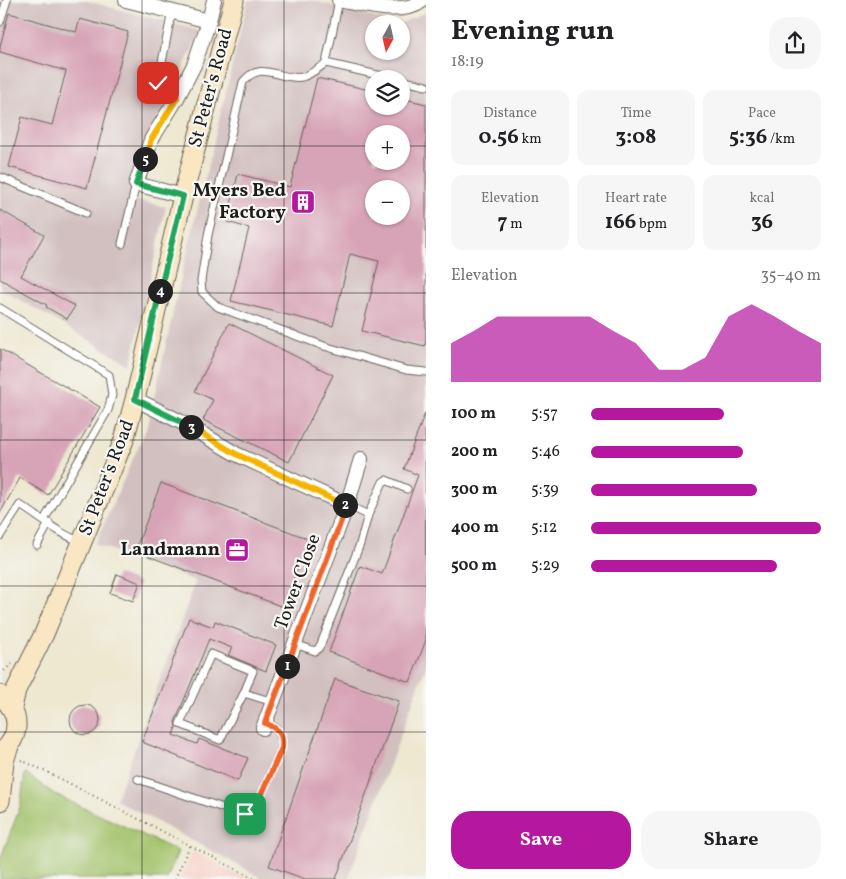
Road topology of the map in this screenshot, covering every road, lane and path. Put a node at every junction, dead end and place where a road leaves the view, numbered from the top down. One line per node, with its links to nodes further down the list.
1 (7, 0): 9 (lane)
2 (126, 0): 7 (street)
3 (214, 0): 8 (street)
4 (234, 0): 17 (street, St Peter's Road)
5 (339, 0): 6 (street); 10 (lane)
6 (423, 0)
7 (172, 11): 8 (street); 14 (lane)
8 (209, 21): 14 (street)
9 (0, 22)
10 (326, 63): 11 (lane); 21 (lane)
11 (365, 72)
12 (410, 82): 13 (lane)
13 (426, 86)
14 (177, 98): 16 (street)
15 (0, 177): 18 (lane)
16 (136, 184): 17 (street); 19 (lane)
17 (183, 196): 22 (street, St Peter's Road)
18 (86, 213)
19 (122, 244)
20 (0, 308): 27 (lane)
21 (426, 372)
22 (135, 399): 25 (street); 29 (street, St Peter's Road)
23 (361, 459): 25 (street, Tower Close)
24 (407, 489): 26 (lane)
25 (347, 505): 26 (lane); 31 (street, Tower Close)
26 (368, 515): 31 (lane)
27 (47, 522): 28 (lane); 29 (lane); 30 (lane)
28 (0, 536)
29 (82, 543): 32 (street, St Peter's Road)
30 (37, 545)
31 (295, 644): 36 (street, Tower Close)
32 (31, 658): 33 (street); 35 (street, St Peter's Road)
33 (0, 684)
34 (244, 692): 34 (lane); 36 (lane)
35 (6, 702): 38 (street)
36 (273, 702): 37 (street, Tower Close)
37 (264, 725): 39 (lane)
38 (9, 753): 40 (street); 41 (path)
39 (138, 779)
40 (0, 801)
41 (190, 845): 42 (path); 43 (path)
42 (175, 879)
43 (255, 879)

